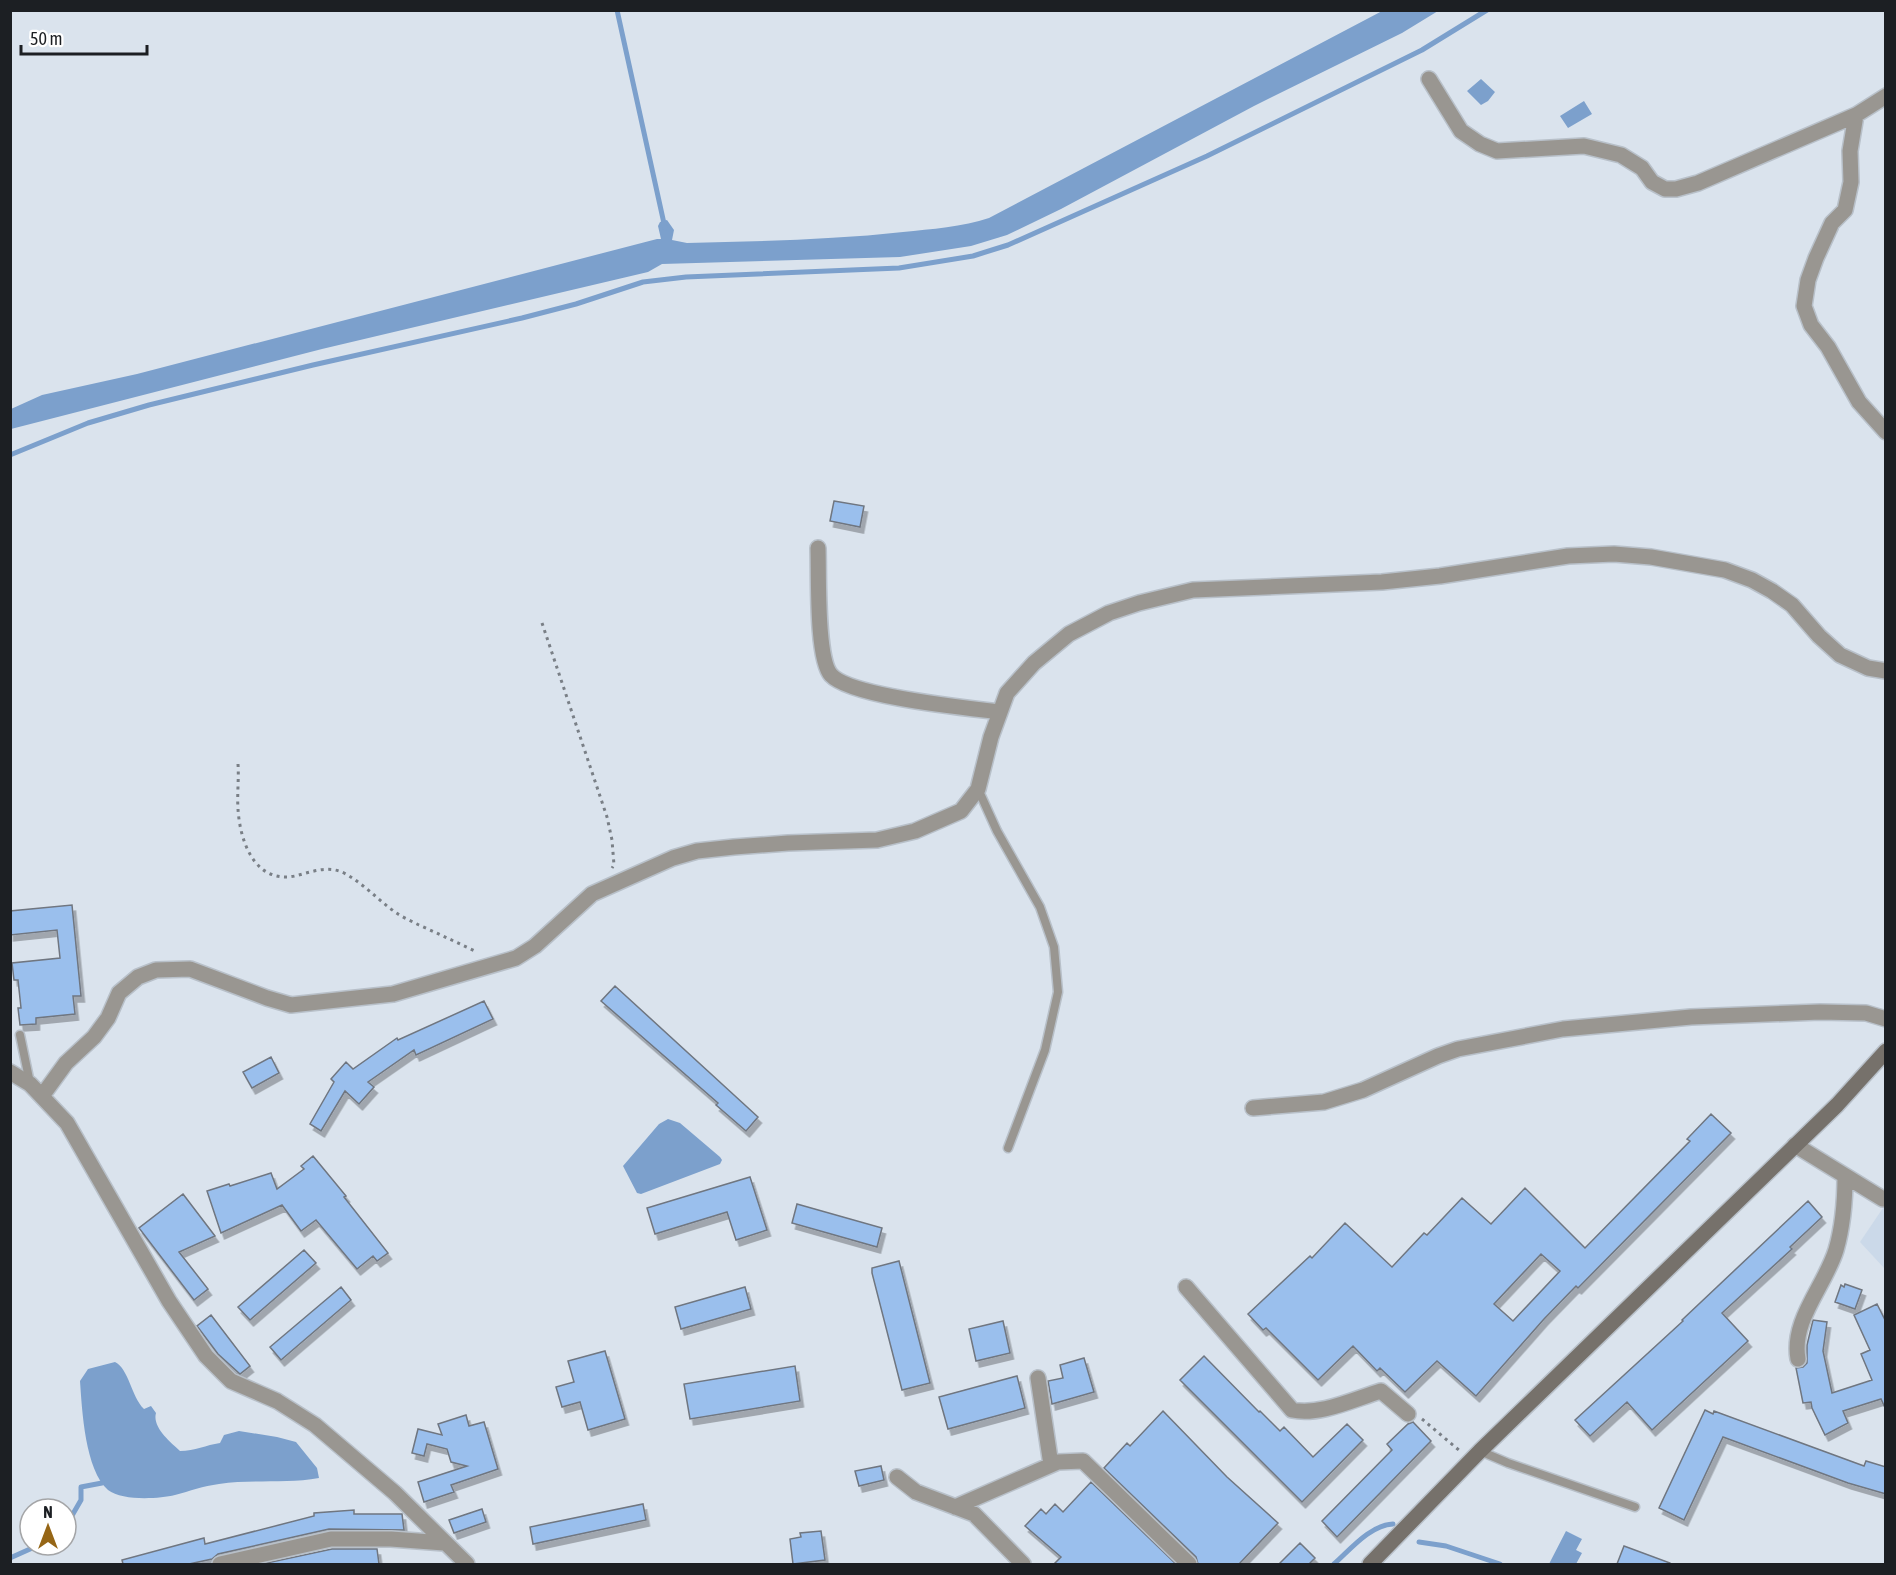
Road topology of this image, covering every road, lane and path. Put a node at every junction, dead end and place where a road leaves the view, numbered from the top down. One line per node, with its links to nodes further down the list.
1 (1429, 79): 3 (street)
2 (1886, 96): 3 (street)
3 (1856, 115): 4 (street)
4 (1886, 432)
5 (818, 548): 8 (street)
6 (542, 623): 11 (path)
7 (1886, 671): 8 (street)
8 (1000, 712): 10 (street)
9 (238, 764): 12 (path)
10 (978, 789): 11 (street); 21 (lane)
11 (600, 890): 12 (street)
12 (501, 963): 18 (street)
13 (1886, 1019): 19 (street)
14 (20, 1035): 17 (lane)
15 (1886, 1051): 20 (street)
16 (10, 1072): 17 (street)
17 (30, 1084): 18 (street)
18 (42, 1096): 33 (street)
19 (1253, 1108)
20 (1795, 1145): 22 (street); 28 (street)
21 (1008, 1148)
22 (1845, 1176): 23 (street); 25 (street)
23 (1883, 1199)
24 (1186, 1287): 27 (street)
25 (1798, 1359)
26 (1038, 1378): 29 (street)
27 (1408, 1414): 28 (path)
28 (1475, 1456): 32 (lane); 38 (street)
29 (1051, 1465): 31 (street); 37 (street)
30 (897, 1477): 31 (street)
31 (954, 1507): 36 (street)
32 (1635, 1508)
33 (444, 1543): 34 (street); 35 (street)
34 (220, 1564)
35 (467, 1564)
36 (1023, 1564)
37 (1189, 1564)
38 (1370, 1564)

